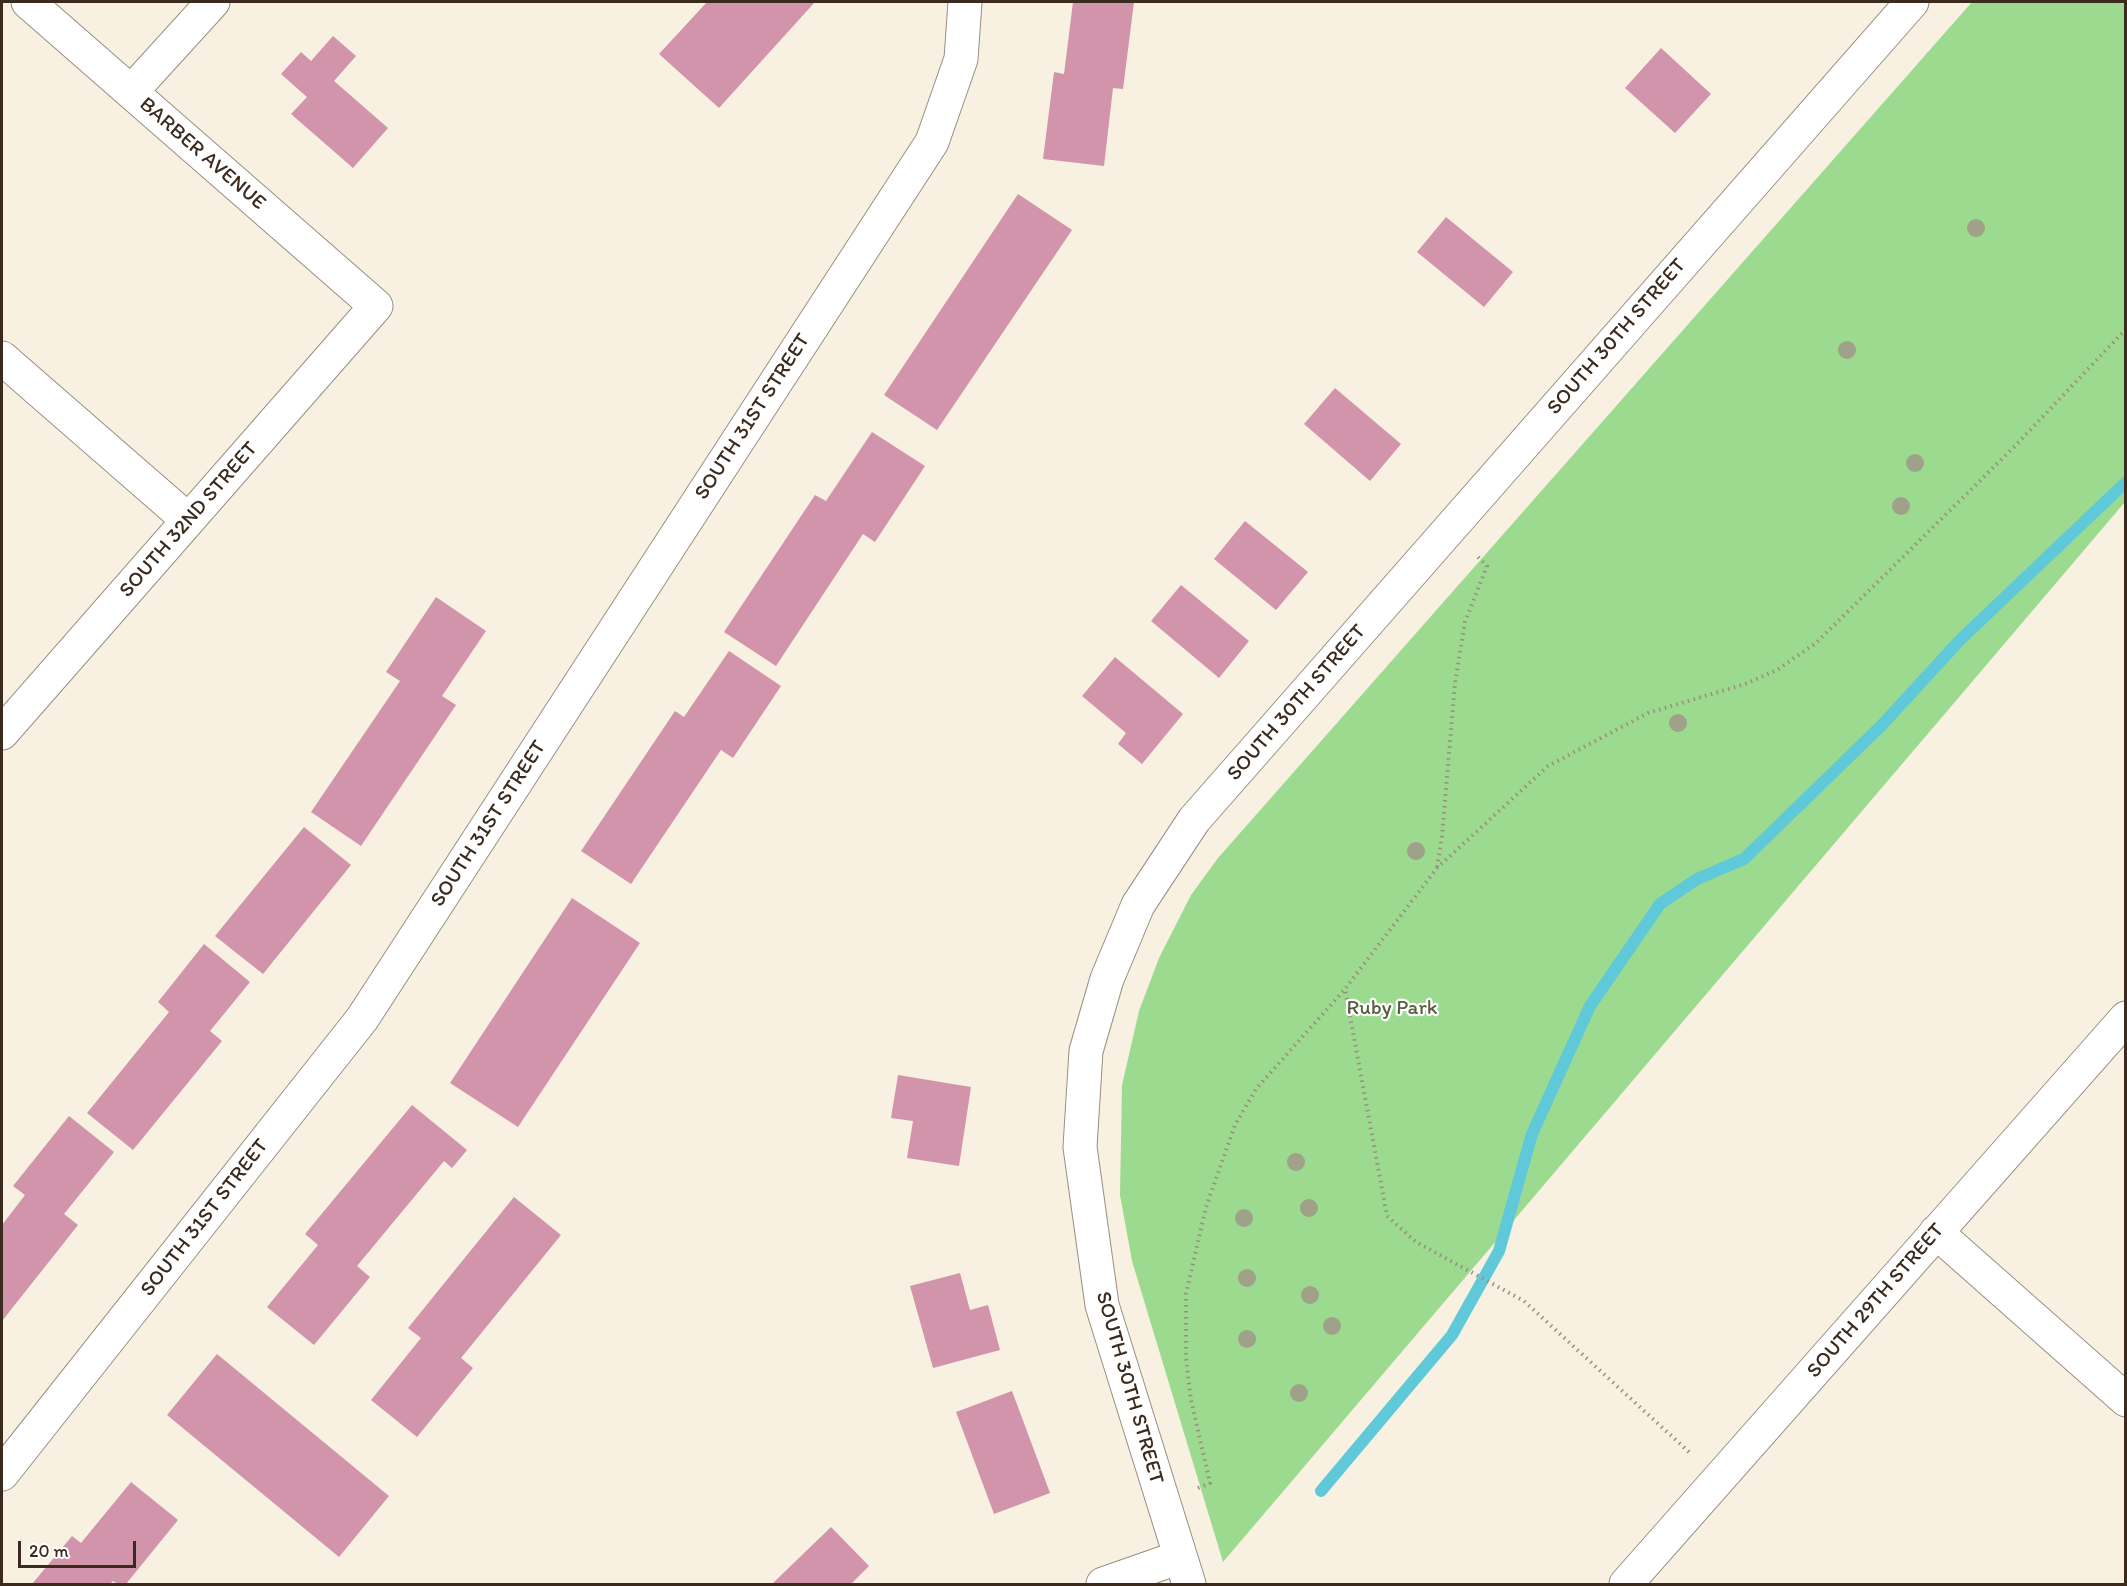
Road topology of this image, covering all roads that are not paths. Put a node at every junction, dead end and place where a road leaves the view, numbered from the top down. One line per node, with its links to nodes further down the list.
1 (28, 2): 5 (street, BARBER AVENUE)
2 (213, 2): 5 (street)
3 (966, 2): 13 (street, SOUTH 31ST STREET)
4 (1912, 2): 14 (street, SOUTH 30TH STREET)
5 (131, 92): 6 (street, BARBER AVENUE)
6 (376, 306): 8 (street, SOUTH 32ND STREET)
7 (2, 358): 8 (street)
8 (188, 520): 9 (street, SOUTH 32ND STREET)
9 (2, 733)
10 (2126, 1018): 11 (street, SOUTH 29TH STREET)
11 (1936, 1232): 12 (street); 16 (street, SOUTH 29TH STREET)
12 (2126, 1400)
13 (2, 1474)
14 (1185, 1571): 15 (street)
15 (1103, 1584)
16 (1626, 1584)

